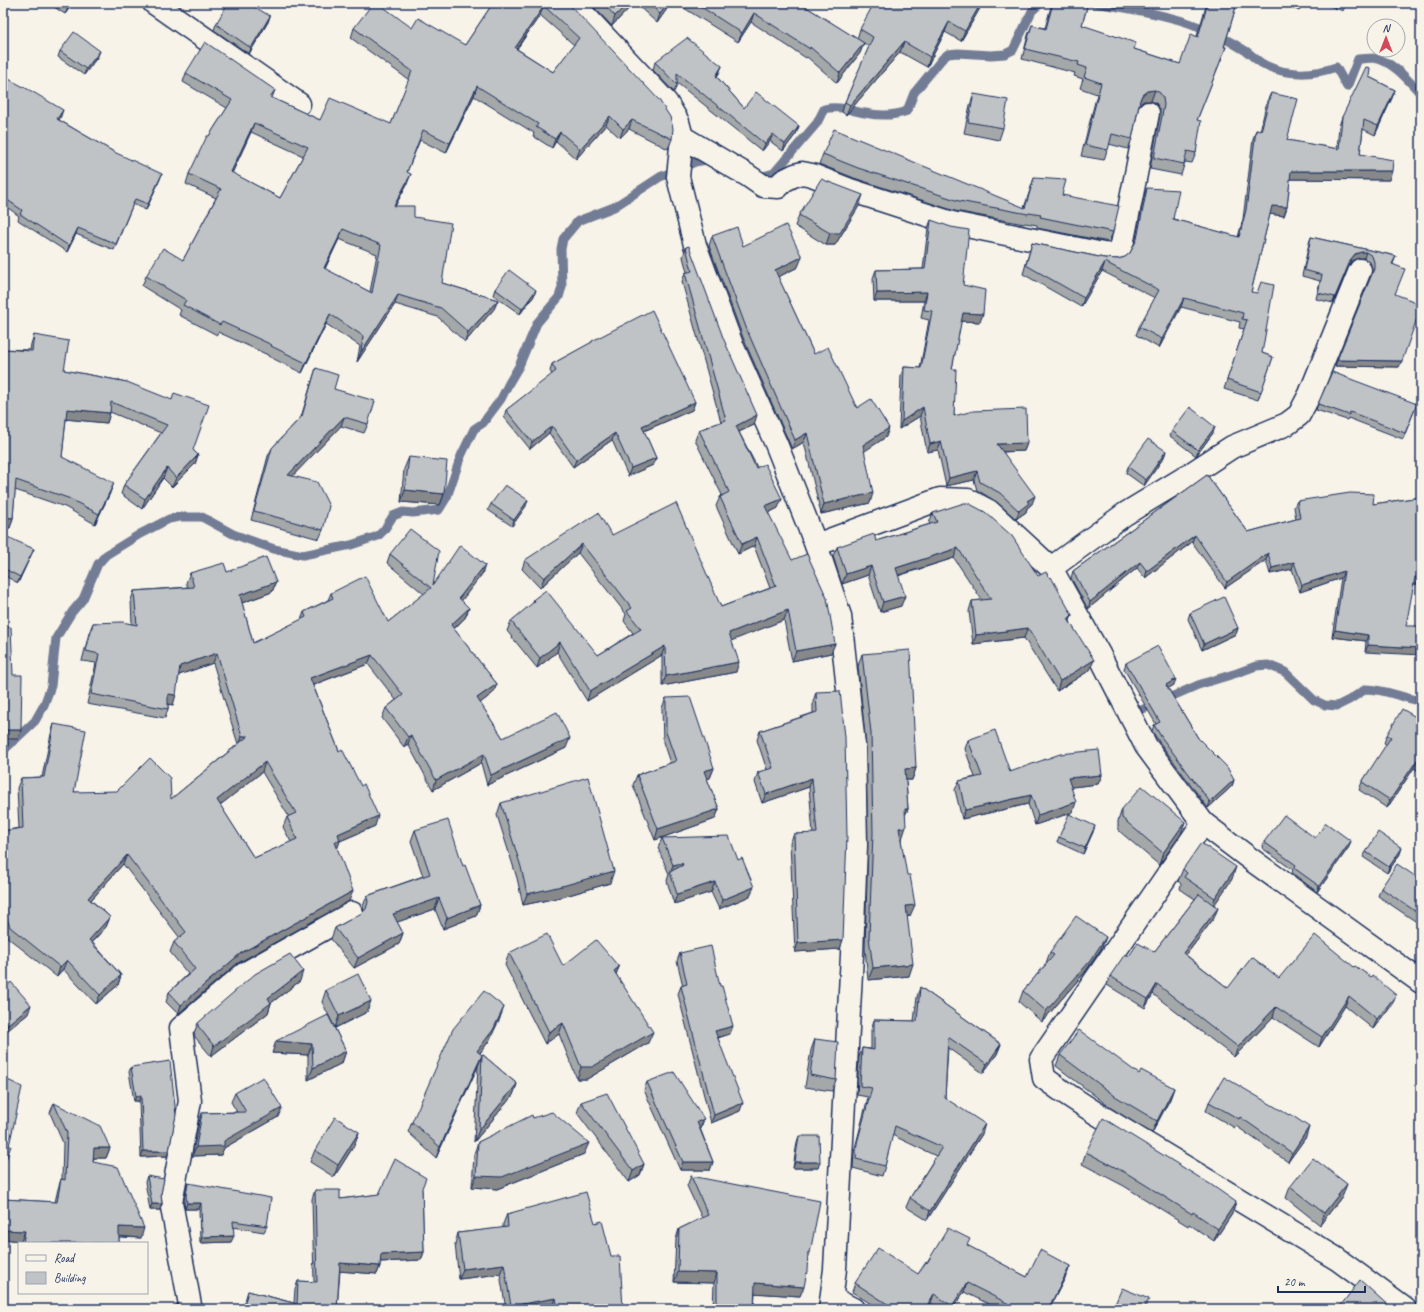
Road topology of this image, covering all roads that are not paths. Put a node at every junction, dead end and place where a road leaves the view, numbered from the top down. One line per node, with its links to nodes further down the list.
1 (154, 3): 3 (street)
2 (573, 3): 5 (street)
3 (299, 104)
4 (1148, 113): 5 (street)
5 (682, 138): 7 (street)
6 (1360, 270): 8 (street)
7 (816, 545): 8 (street); 12 (street)
8 (1051, 568): 9 (street)
9 (1203, 823): 11 (street); 15 (street)
10 (352, 913): 13 (street)
11 (1421, 982)
12 (831, 1303): 14 (street)
13 (188, 1309)
14 (853, 1309)
15 (1405, 1309)

